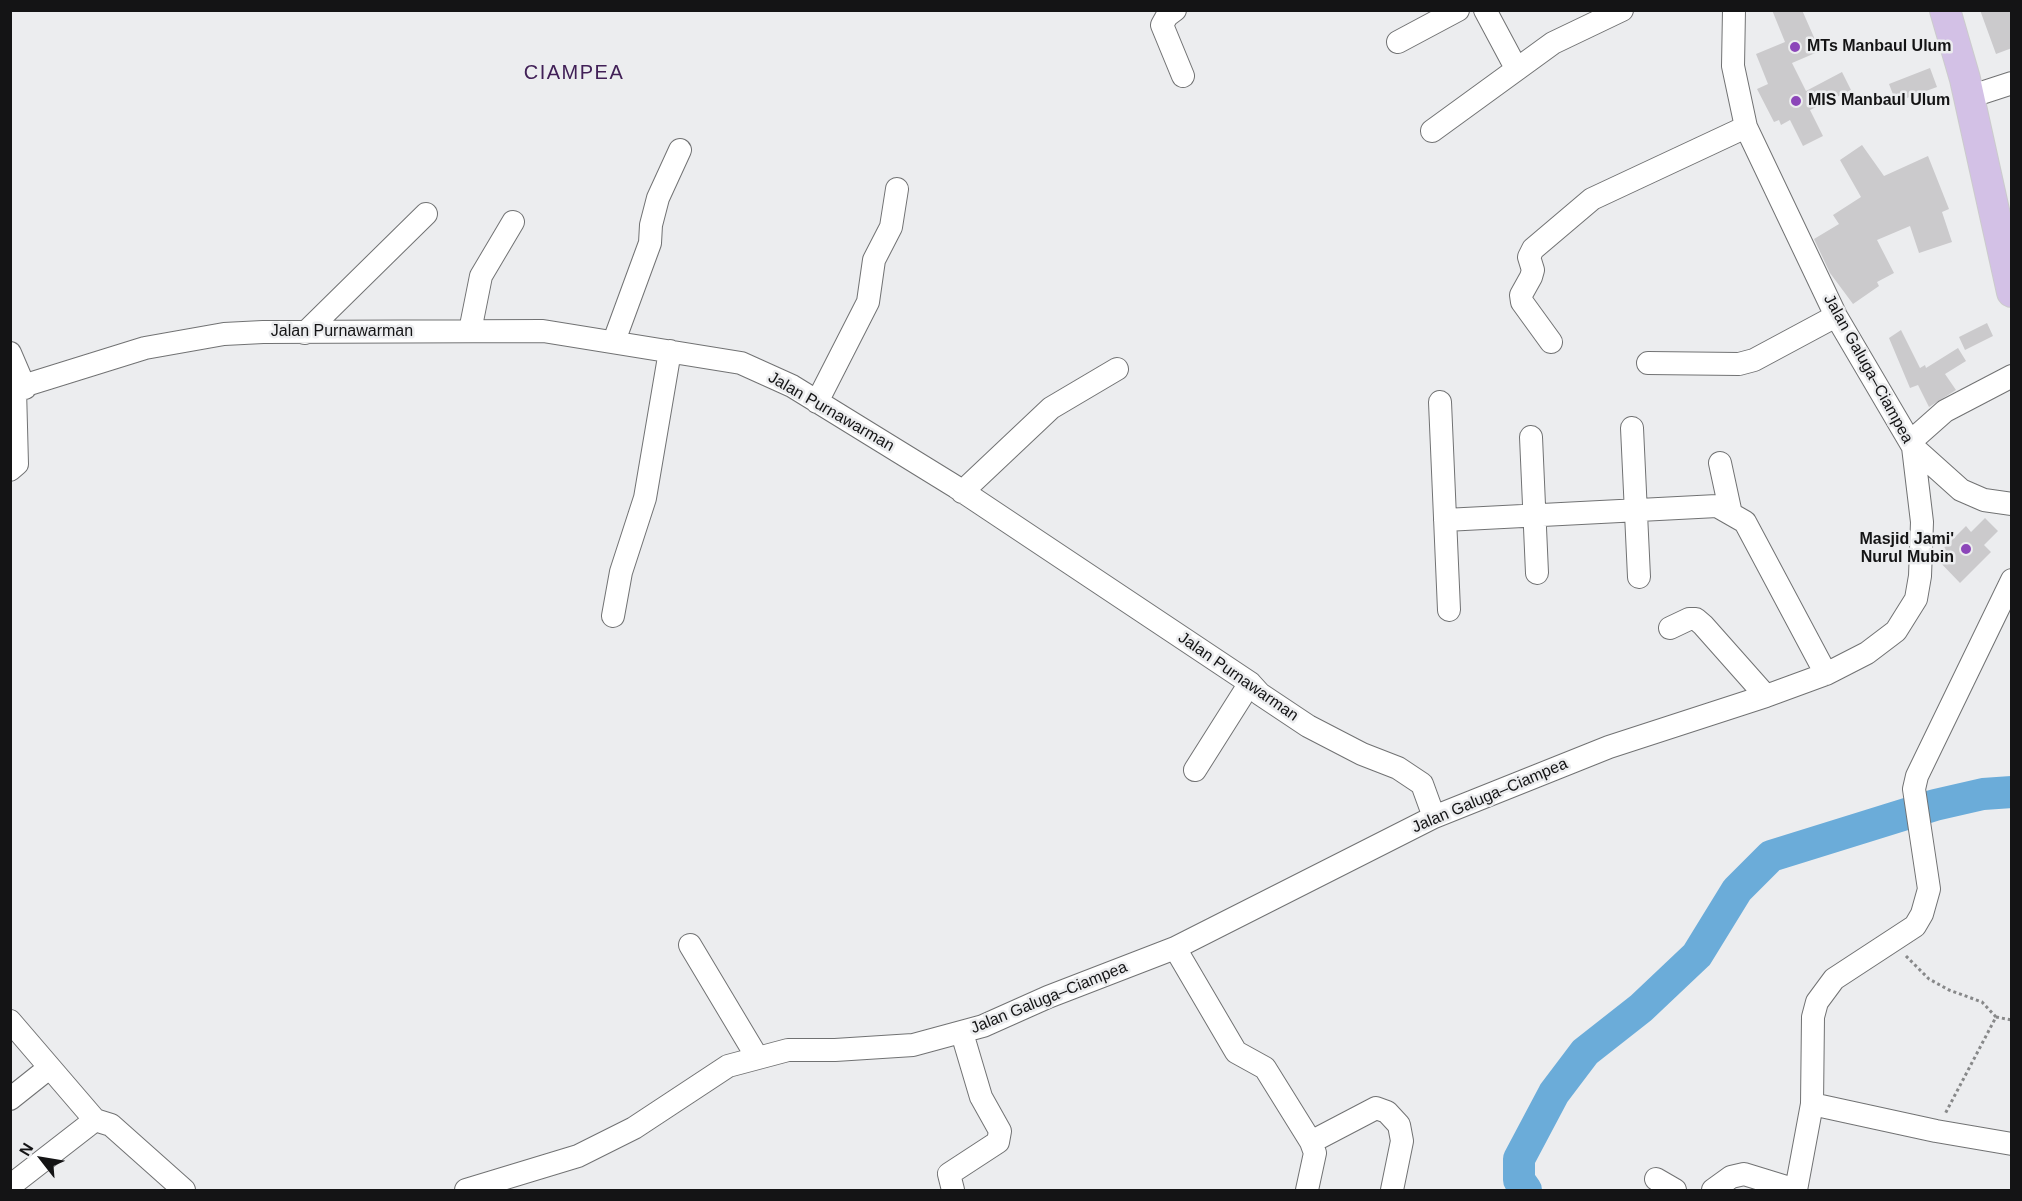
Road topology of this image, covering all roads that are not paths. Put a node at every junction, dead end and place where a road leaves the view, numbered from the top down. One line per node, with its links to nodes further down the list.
1 (1175, 10): 9 (street)
2 (1458, 10): 7 (street)
3 (1485, 10): 8 (street)
4 (1622, 10): 8 (street)
5 (1734, 10): 12 (street, Jalan Galuga–Ciampea)
6 (1945, 10): 11 (main road)
7 (1398, 42)
8 (1516, 68): 13 (street)
9 (1183, 76)
10 (2012, 83): 11 (street)
11 (1969, 97): 18 (main road)
12 (1746, 127): 19 (street, Jalan Galuga–Ciampea); 23 (street)
13 (1432, 131)
14 (680, 150): 22 (street)
15 (897, 189): 30 (street)
16 (426, 214): 21 (street)
17 (513, 222): 20 (street)
18 (2012, 292)
19 (1836, 316): 26 (street); 34 (street, Jalan Galuga–Ciampea)
20 (470, 331): 21 (street, Jalan Purnawarman); 22 (street, Jalan Purnawarman)
21 (305, 333): 29 (street, Jalan Purnawarman)
22 (614, 341): 24 (street, Jalan Purnawarman)
23 (1551, 342)
24 (670, 351): 30 (street, Jalan Purnawarman); 47 (street)
25 (10, 352): 29 (street)
26 (1648, 363)
27 (1117, 369): 37 (street)
28 (2012, 376): 34 (street)
29 (17, 389): 36 (street)
30 (818, 402): 37 (street, Jalan Purnawarman)
31 (1440, 402): 42 (street)
32 (1632, 428): 39 (street)
33 (1531, 437): 41 (street)
34 (1911, 444): 38 (street); 49 (street, Jalan Galuga–Ciampea)
35 (1720, 463): 40 (street)
36 (10, 470)
37 (962, 492): 50 (street, Jalan Purnawarman)
38 (2012, 504)
39 (1634, 510): 40 (street); 41 (street); 44 (street)
40 (1731, 514): 49 (street)
41 (1533, 515): 42 (street); 43 (street)
42 (1445, 520): 46 (street)
43 (1537, 573)
44 (1639, 577)
45 (2012, 580): 61 (street)
46 (1449, 610)
47 (613, 616)
48 (1670, 628): 51 (street)
49 (1826, 674): 51 (street, Jalan Galuga–Ciampea)
50 (1250, 683): 52 (street); 53 (street, Jalan Purnawarman)
51 (1766, 696): 53 (street, Jalan Galuga–Ciampea)
52 (1195, 770)
53 (1434, 818): 55 (street, Jalan Galuga–Ciampea)
54 (690, 945): 58 (street)
55 (1175, 948): 57 (street, Jalan Galuga–Ciampea); 63 (street)
56 (10, 1022): 59 (street)
57 (962, 1033): 58 (street, Jalan Galuga–Ciampea); 69 (street)
58 (757, 1057): 68 (street, Jalan Galuga–Ciampea)
59 (49, 1068): 60 (street); 62 (street)
60 (10, 1099)
61 (1812, 1104): 64 (street); 66 (street)
62 (95, 1120): 65 (street); 67 (street)
63 (1311, 1142): 70 (street); 71 (street)
64 (2012, 1144)
65 (10, 1186)
66 (1796, 1190): 72 (street)
67 (184, 1191)
68 (466, 1191)
69 (953, 1191)
70 (1307, 1191)
71 (1392, 1191)
72 (1713, 1191)

